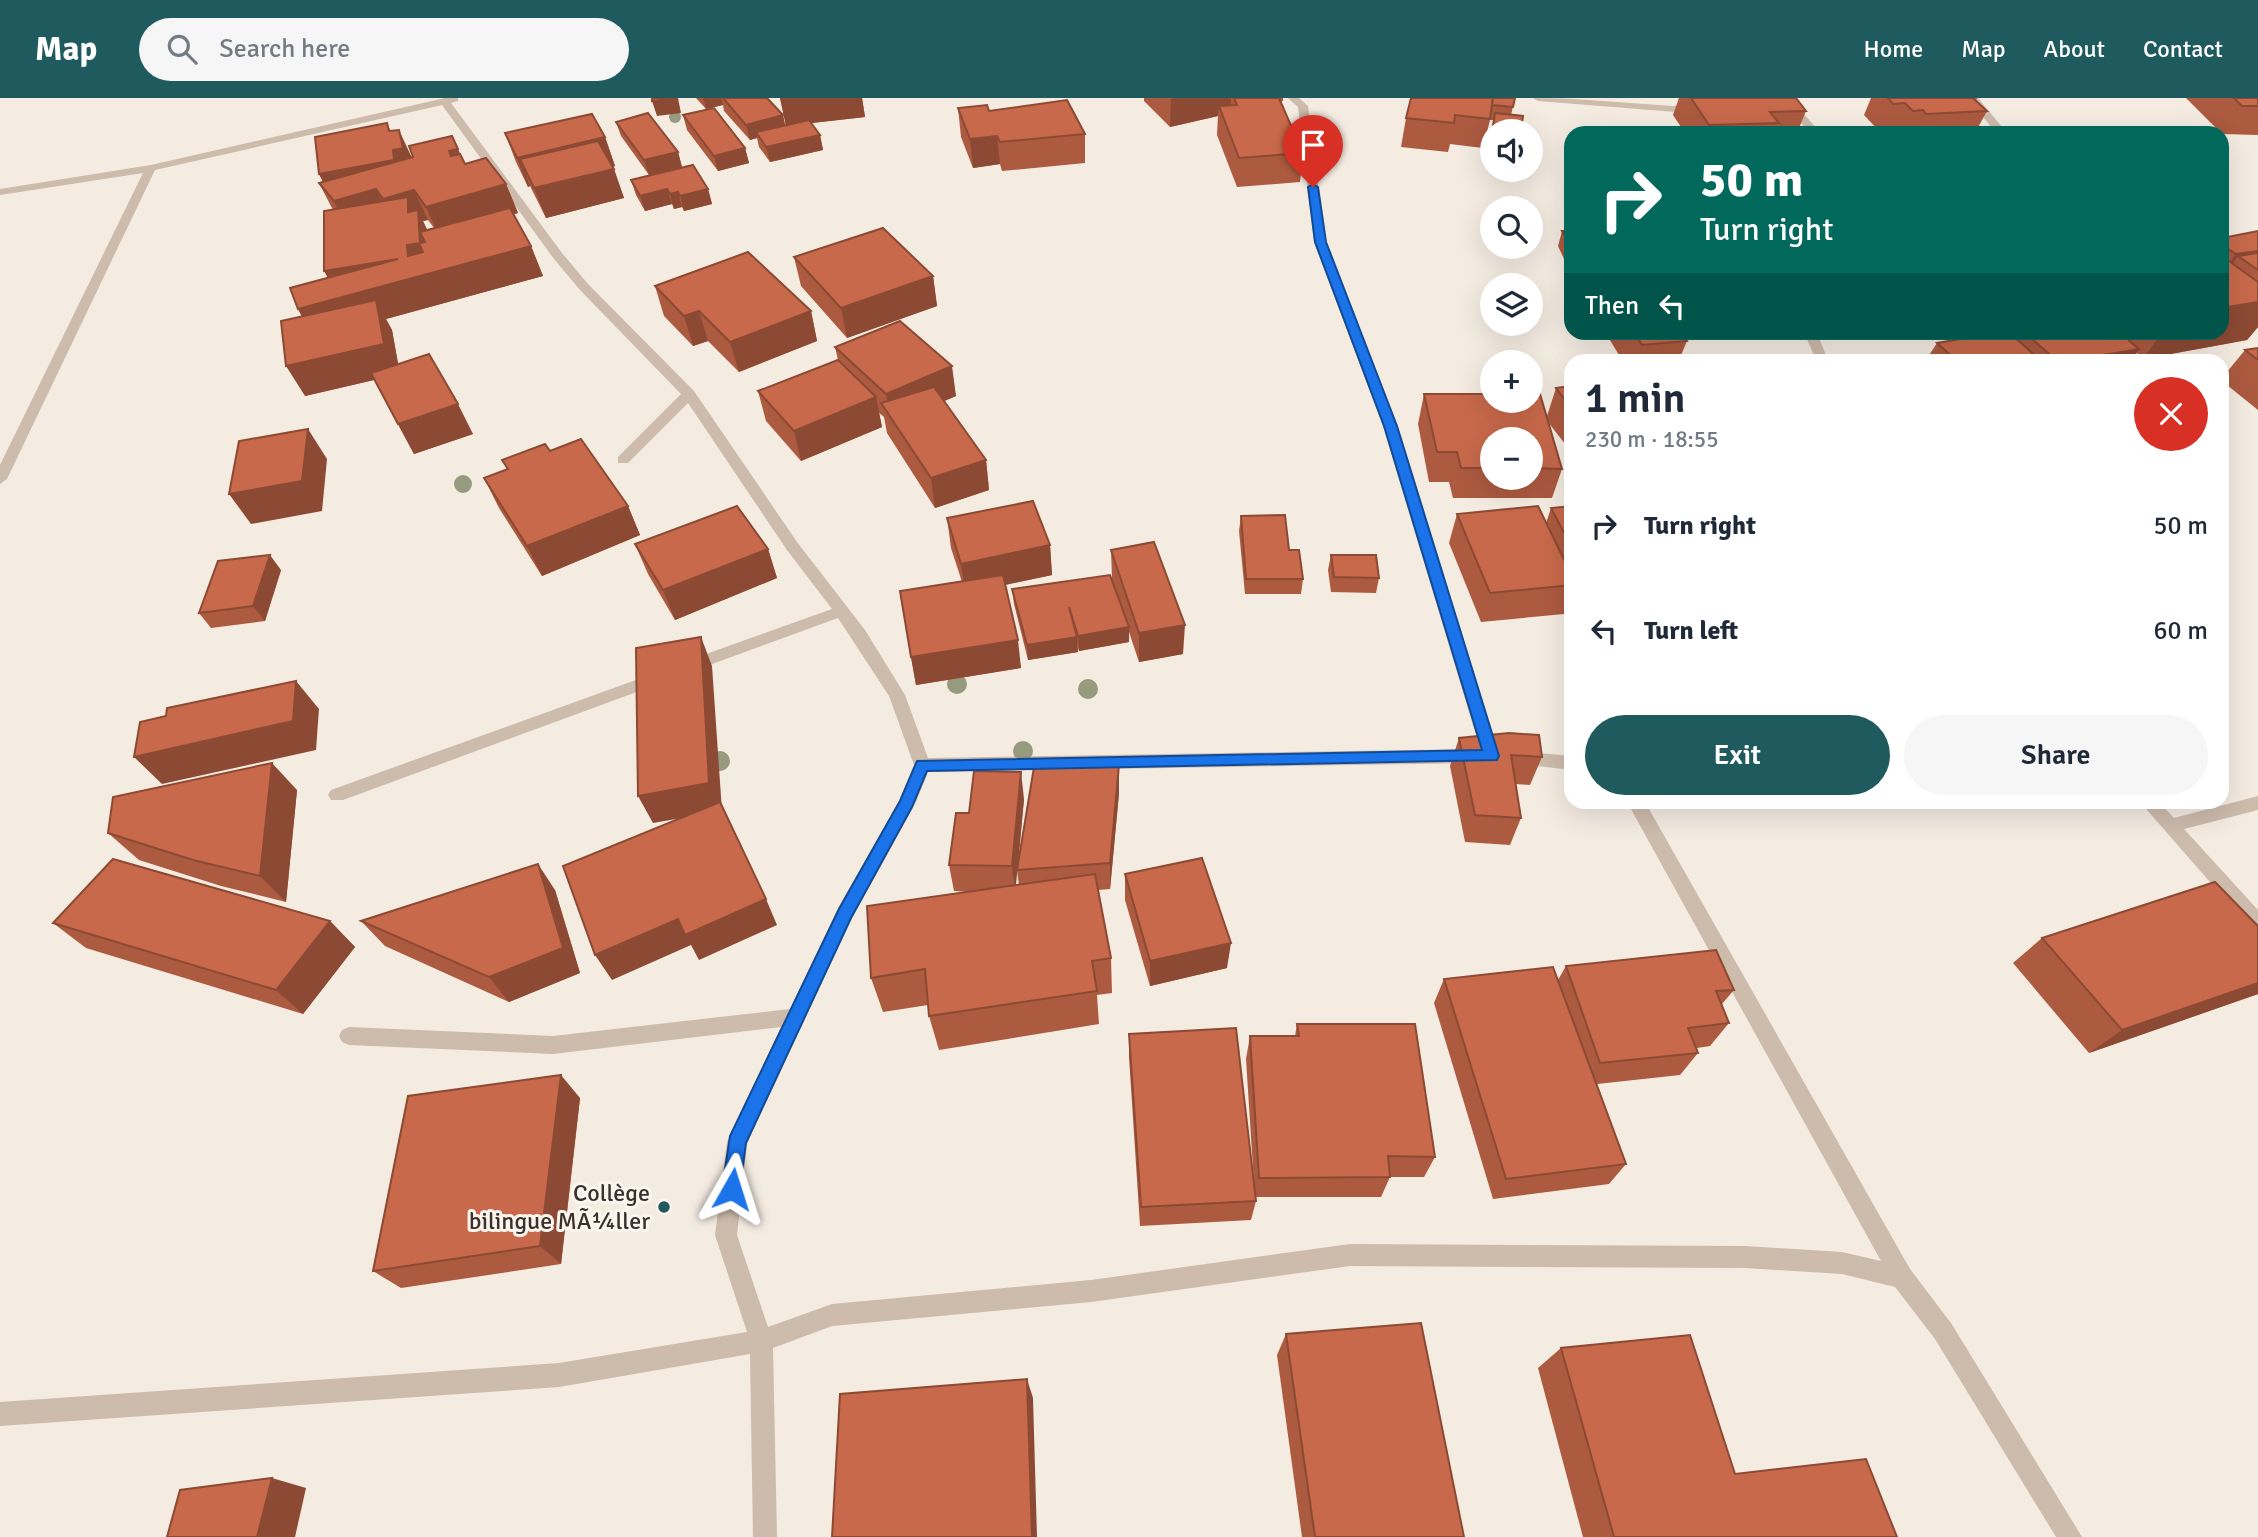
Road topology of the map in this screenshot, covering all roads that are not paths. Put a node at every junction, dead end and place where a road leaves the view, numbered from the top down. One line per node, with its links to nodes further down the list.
1 (1293, 98): 15 (street)
2 (1538, 98): 6 (street)
3 (1783, 98): 7 (street)
4 (1973, 98): 8 (street)
5 (451, 99): 9 (street); 11 (street)
6 (1715, 105)
7 (1809, 126)
8 (1996, 126)
9 (151, 168): 10 (street); 13 (street)
10 (0, 192)
11 (689, 394): 12 (street); 14 (street)
12 (623, 460)
13 (0, 480)
14 (842, 611): 17 (street); 18 (street)
15 (1491, 756): 16 (street); 17 (street)
16 (1564, 762)
17 (922, 765): 24 (street)
18 (337, 794)
19 (2258, 803): 22 (street)
20 (1640, 809): 26 (street)
21 (2155, 809): 22 (street)
22 (2170, 826): 23 (street)
23 (2258, 923)
24 (795, 1017): 25 (street); 27 (street)
25 (349, 1036)
26 (1902, 1278): 27 (street); 30 (street)
27 (761, 1341): 28 (street); 29 (street)
28 (0, 1414)
29 (765, 1537)
30 (2070, 1537)

